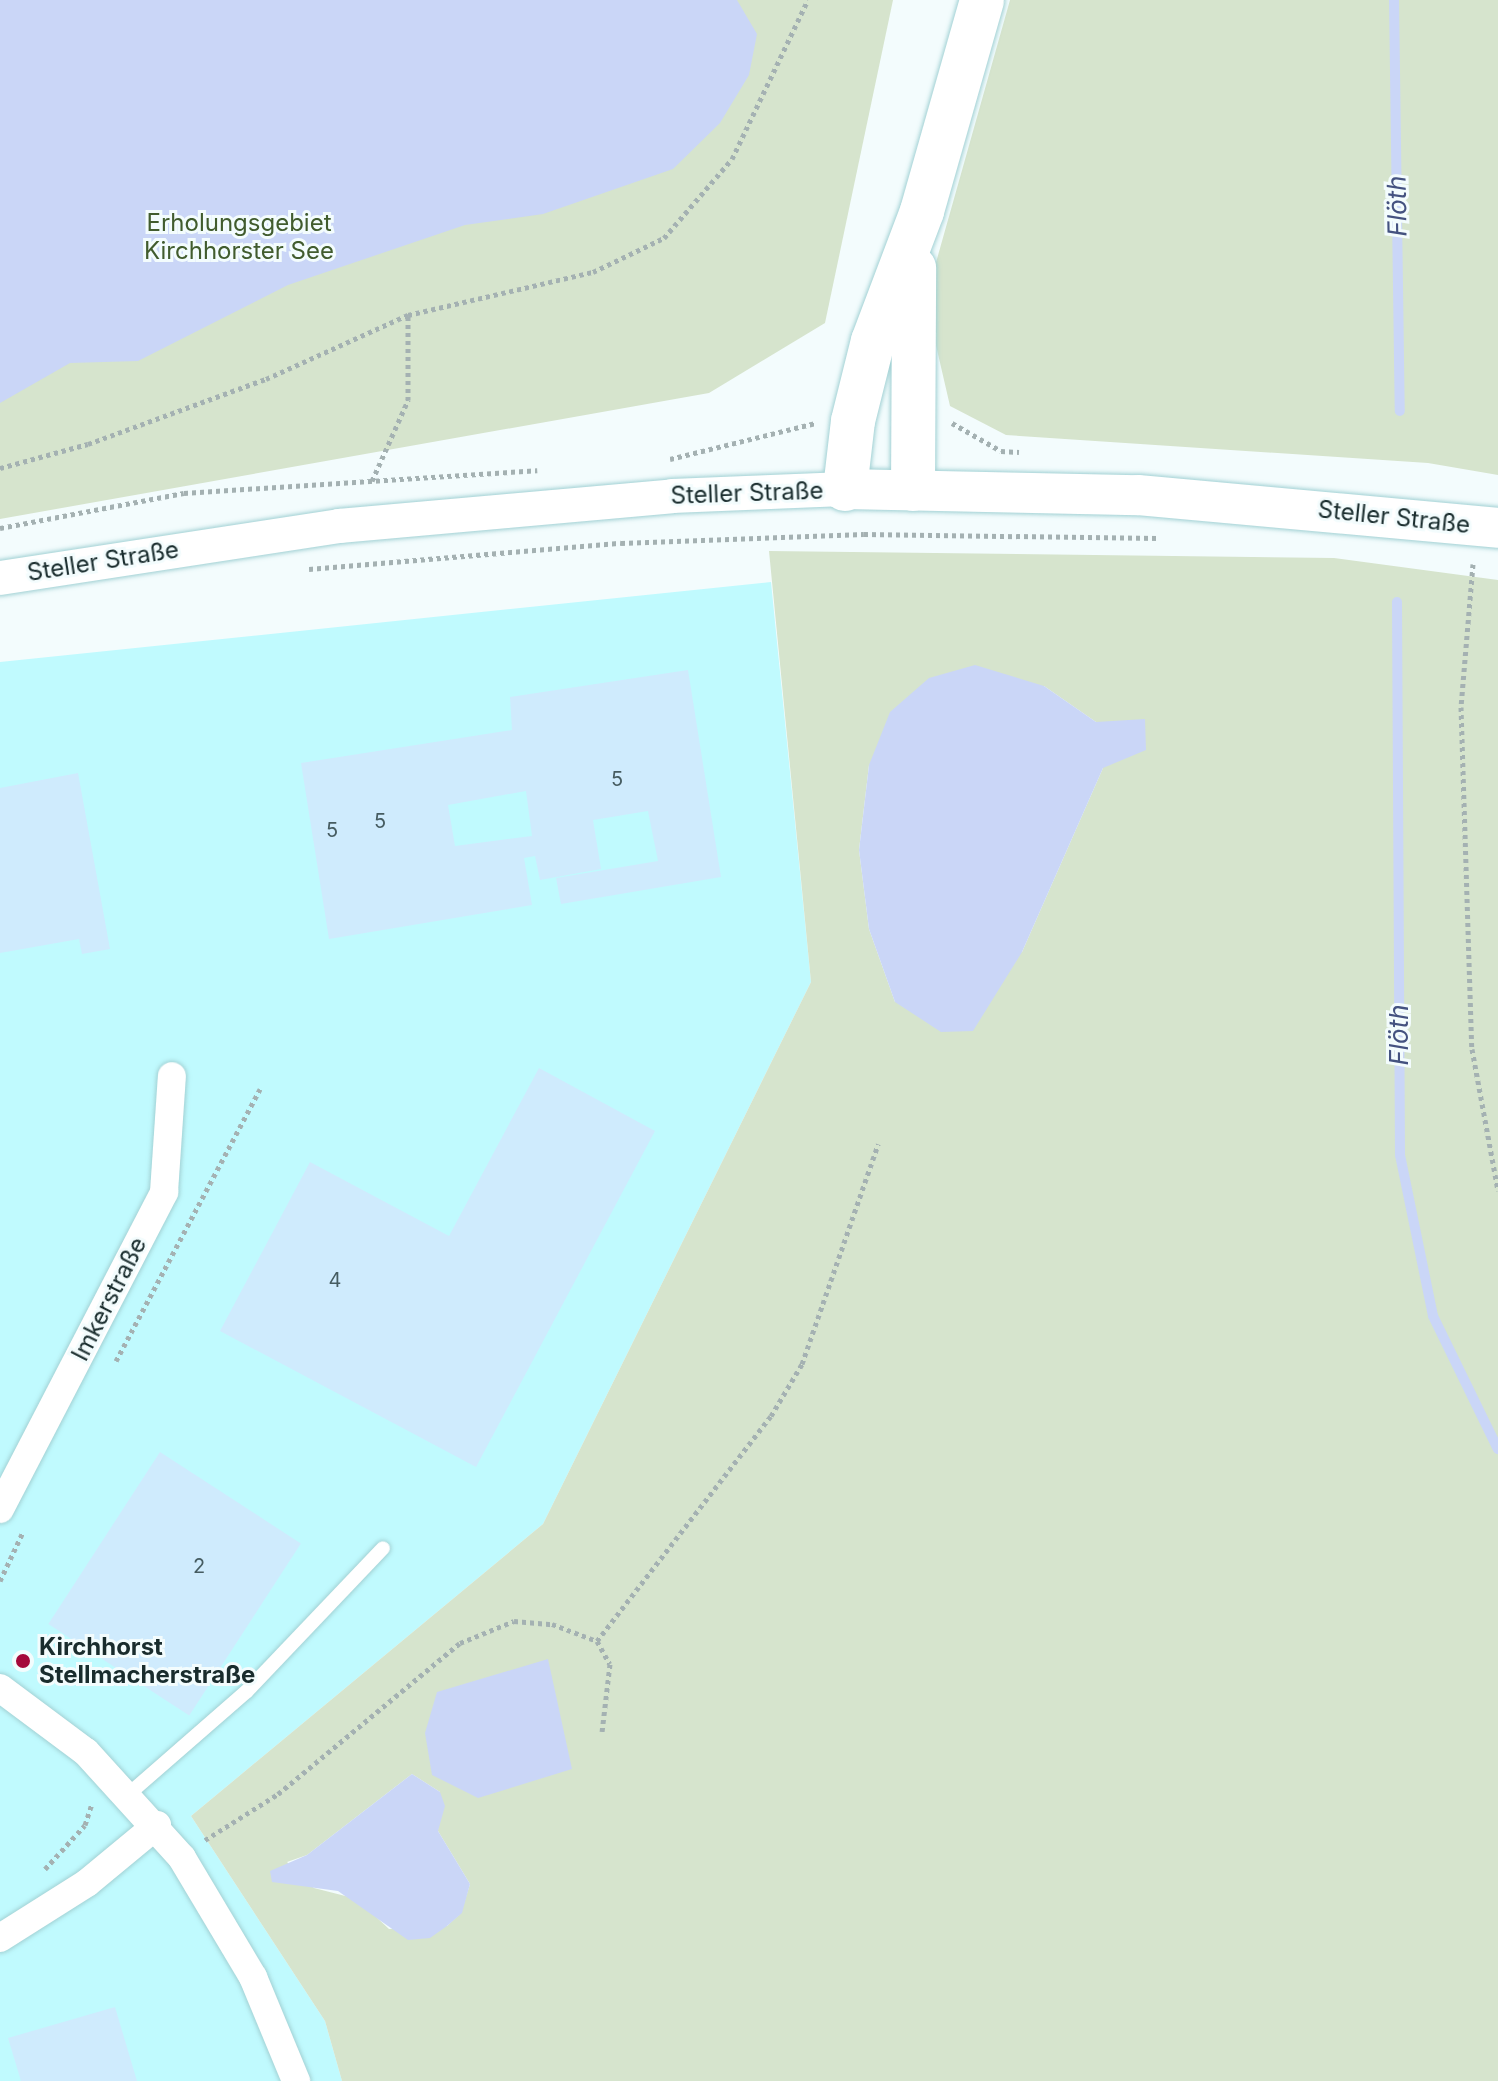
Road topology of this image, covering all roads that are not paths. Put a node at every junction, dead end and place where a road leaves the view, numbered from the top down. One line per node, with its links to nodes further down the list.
1 (982, 0): 2 (highway)
2 (922, 211): 3 (highway); 4 (highway)
3 (845, 489): 4 (main road, Steller Straße); 6 (street, Steller Straße)
4 (913, 489): 5 (main road, Steller Straße)
5 (1492, 547)
6 (0, 578)
7 (172, 1076): 8 (street, Imkerstraße)
8 (0, 1509)
9 (383, 1548): 11 (lane)
10 (0, 1688): 11 (street)
11 (130, 1793): 12 (street)
12 (157, 1825): 13 (street); 14 (street)
13 (0, 1938)
14 (296, 2081)

